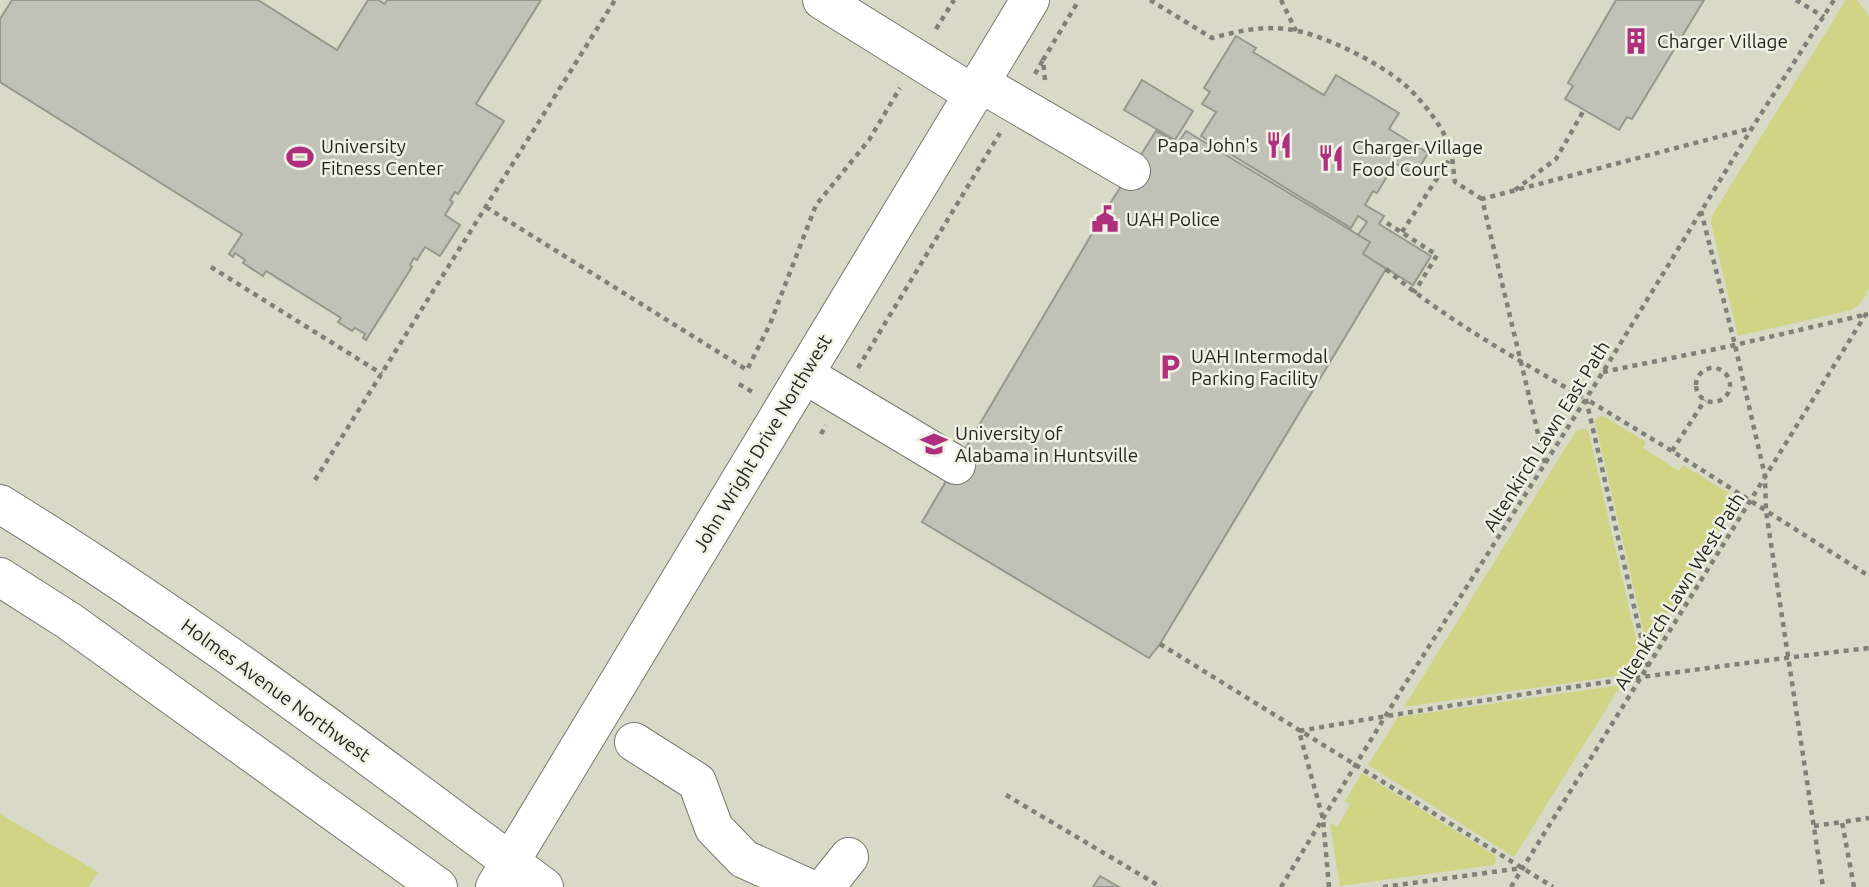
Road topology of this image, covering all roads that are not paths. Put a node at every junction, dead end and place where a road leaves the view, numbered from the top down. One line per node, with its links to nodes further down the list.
1 (822, 0): 3 (main road)
2 (1030, 0): 3 (main road, John Wright Drive Northwest)
3 (977, 88): 4 (main road); 5 (main road, John Wright Drive Northwest)
4 (1131, 170)
5 (804, 374): 6 (main road); 11 (main road, John Wright Drive Northwest)
6 (956, 465)
7 (0, 504): 11 (main road, Holmes Avenue Northwest)
8 (0, 577): 12 (main road)
9 (634, 742): 14 (main road)
10 (849, 857): 15 (main road)
11 (503, 874): 13 (main road, Holmes Avenue Northwest)
12 (438, 887)
13 (544, 887)
14 (806, 887)
15 (825, 887)

